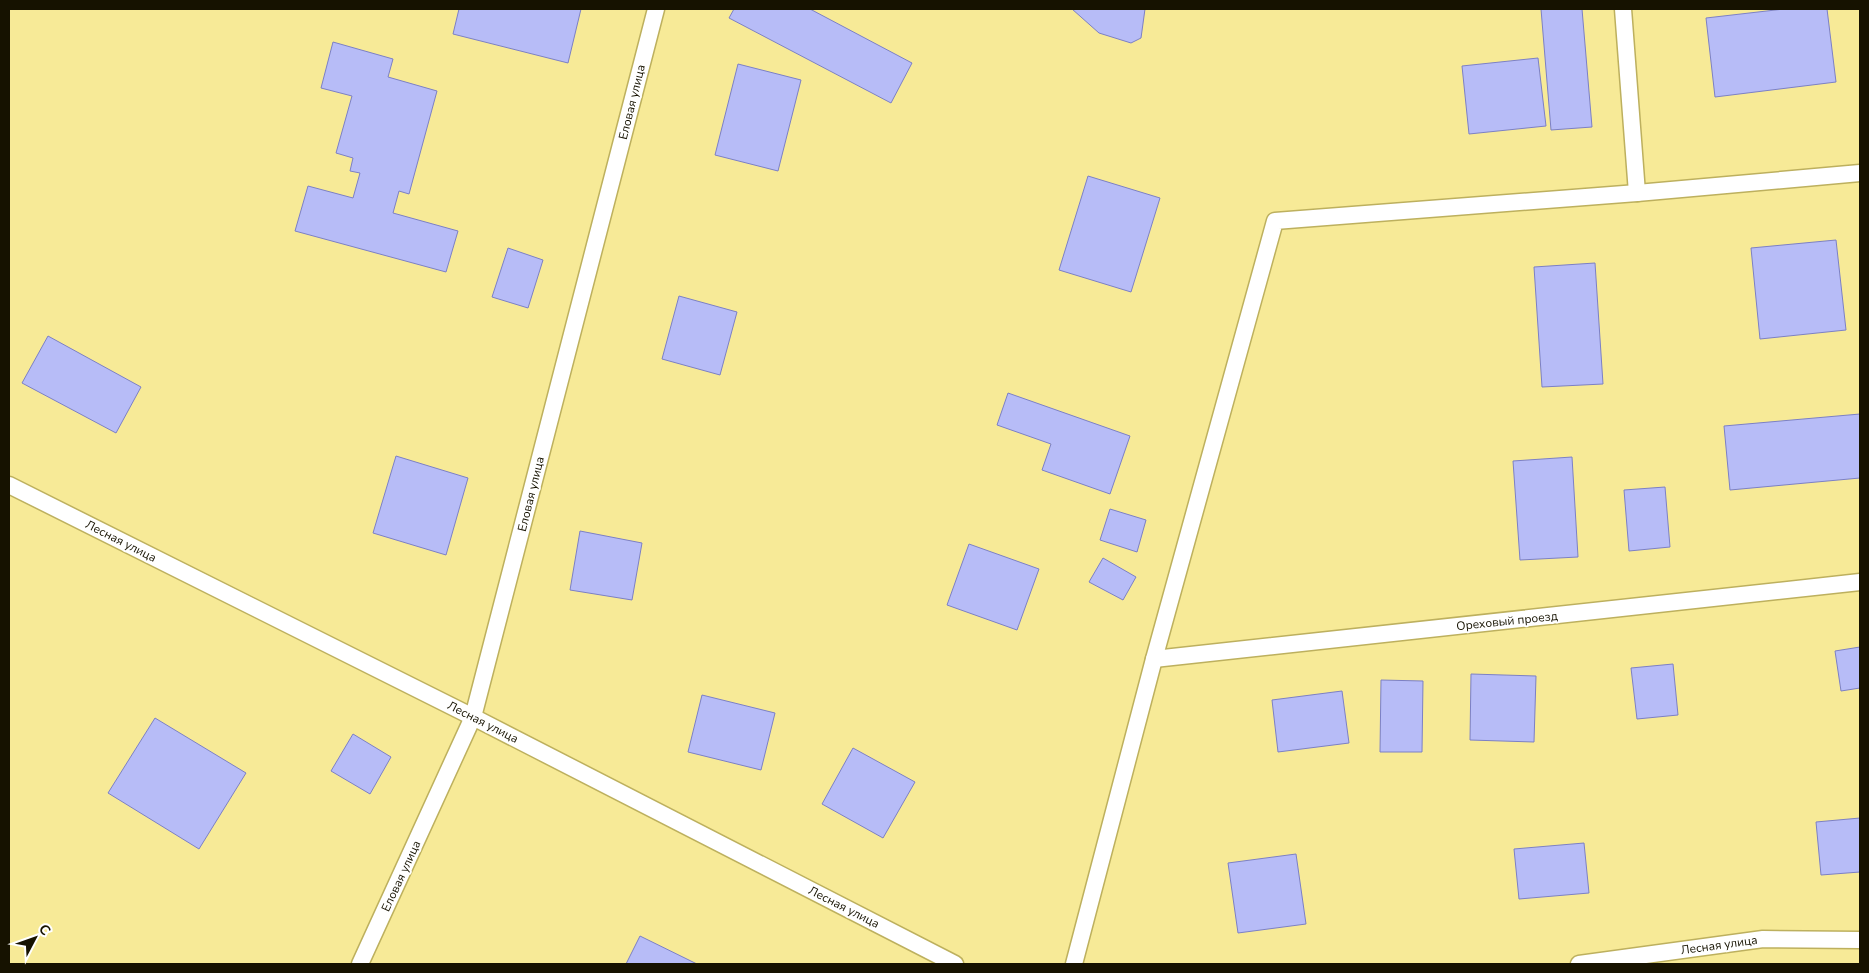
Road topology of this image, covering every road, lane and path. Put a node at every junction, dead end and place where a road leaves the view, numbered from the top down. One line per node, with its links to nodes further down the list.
1 (656, 9): 8 (lane, Еловая улица)
2 (1623, 9): 4 (lane)
3 (1860, 173): 4 (lane)
4 (1637, 193): 7 (lane)
5 (9, 485): 8 (lane, Лесная улица)
6 (1860, 582): 7 (lane, Ореховый проезд)
7 (1154, 659): 12 (lane)
8 (473, 717): 10 (lane, Еловая улица); 11 (lane, Лесная улица)
9 (1860, 940): 13 (lane, Лесная улица)
10 (360, 964)
11 (955, 964)
12 (1074, 964)
13 (1579, 964)

